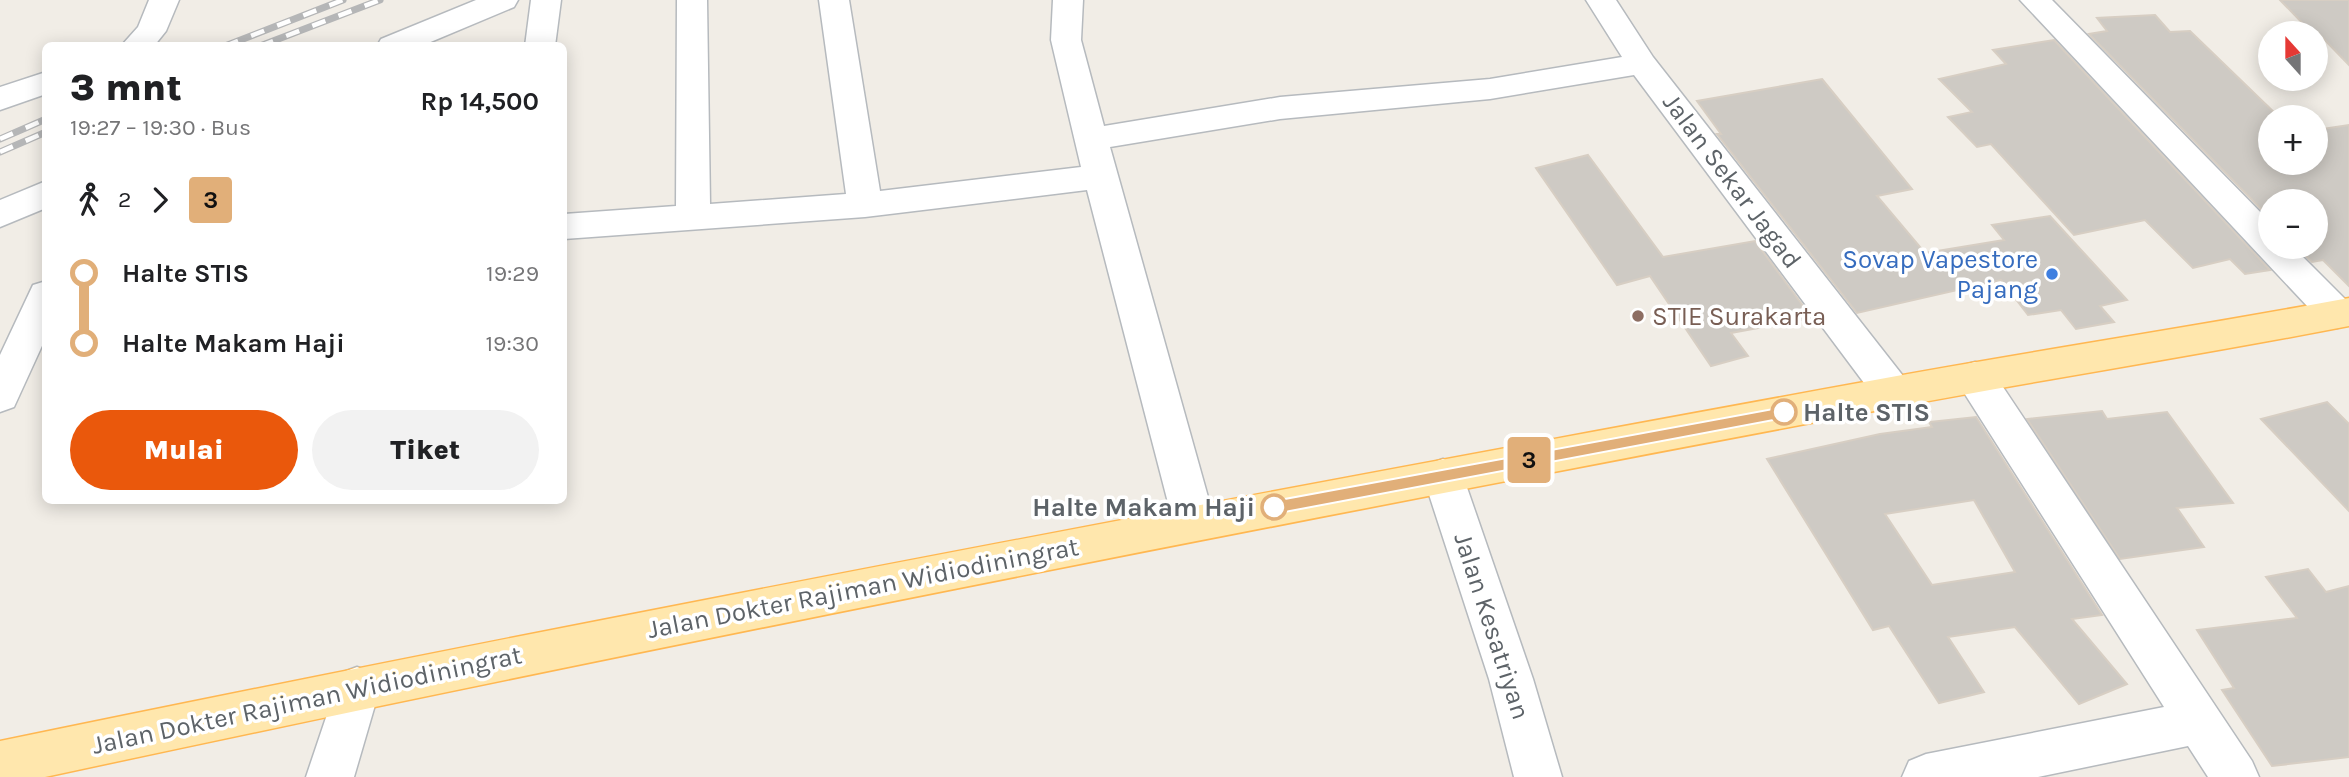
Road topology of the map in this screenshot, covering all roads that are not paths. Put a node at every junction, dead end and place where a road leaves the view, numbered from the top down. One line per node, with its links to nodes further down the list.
1 (164, 0): 11 (street)
2 (503, 0): 12 (street)
3 (546, 0): 13 (street)
4 (692, 0): 22 (street)
5 (834, 0): 20 (street)
6 (1040, 0): 10 (street)
7 (1068, 0): 10 (street)
8 (1601, 0): 14 (street, Jalan Sekar Jagad)
9 (2035, 0): 24 (street)
10 (1066, 40): 17 (street)
11 (139, 42)
12 (402, 42)
13 (541, 42)
14 (1642, 64): 17 (street); 29 (street, Jalan Sekar Jagad)
15 (42, 83): 16 (street)
16 (0, 99)
17 (1093, 139): 18 (street)
18 (1103, 176): 20 (street); 32 (street)
19 (42, 196): 21 (street)
20 (865, 205): 22 (street)
21 (0, 215)
22 (693, 217): 23 (street)
23 (567, 227)
24 (2258, 232)
25 (2284, 259): 27 (street)
26 (42, 304): 30 (street)
27 (2342, 319): 28 (main road, Jalan Dokter Rajiman Widiodiningrat)
28 (1975, 377): 29 (main road, Jalan Dokter Rajiman Widiodiningrat); 34 (street)
29 (1893, 392): 31 (main road, Jalan Dokter Rajiman Widiodiningrat)
30 (0, 396)
31 (1443, 476): 32 (main road, Jalan Dokter Rajiman Widiodiningrat); 37 (street, Jalan Kesatriyan)
32 (1194, 522): 33 (main road, Jalan Dokter Rajiman Widiodiningrat)
33 (358, 688): 35 (main road, Jalan Dokter Rajiman Widiodiningrat); 36 (street)
34 (2199, 722): 38 (street); 39 (street)
35 (0, 764)
36 (330, 777)
37 (1538, 777)
38 (1926, 777)
39 (2235, 777)

